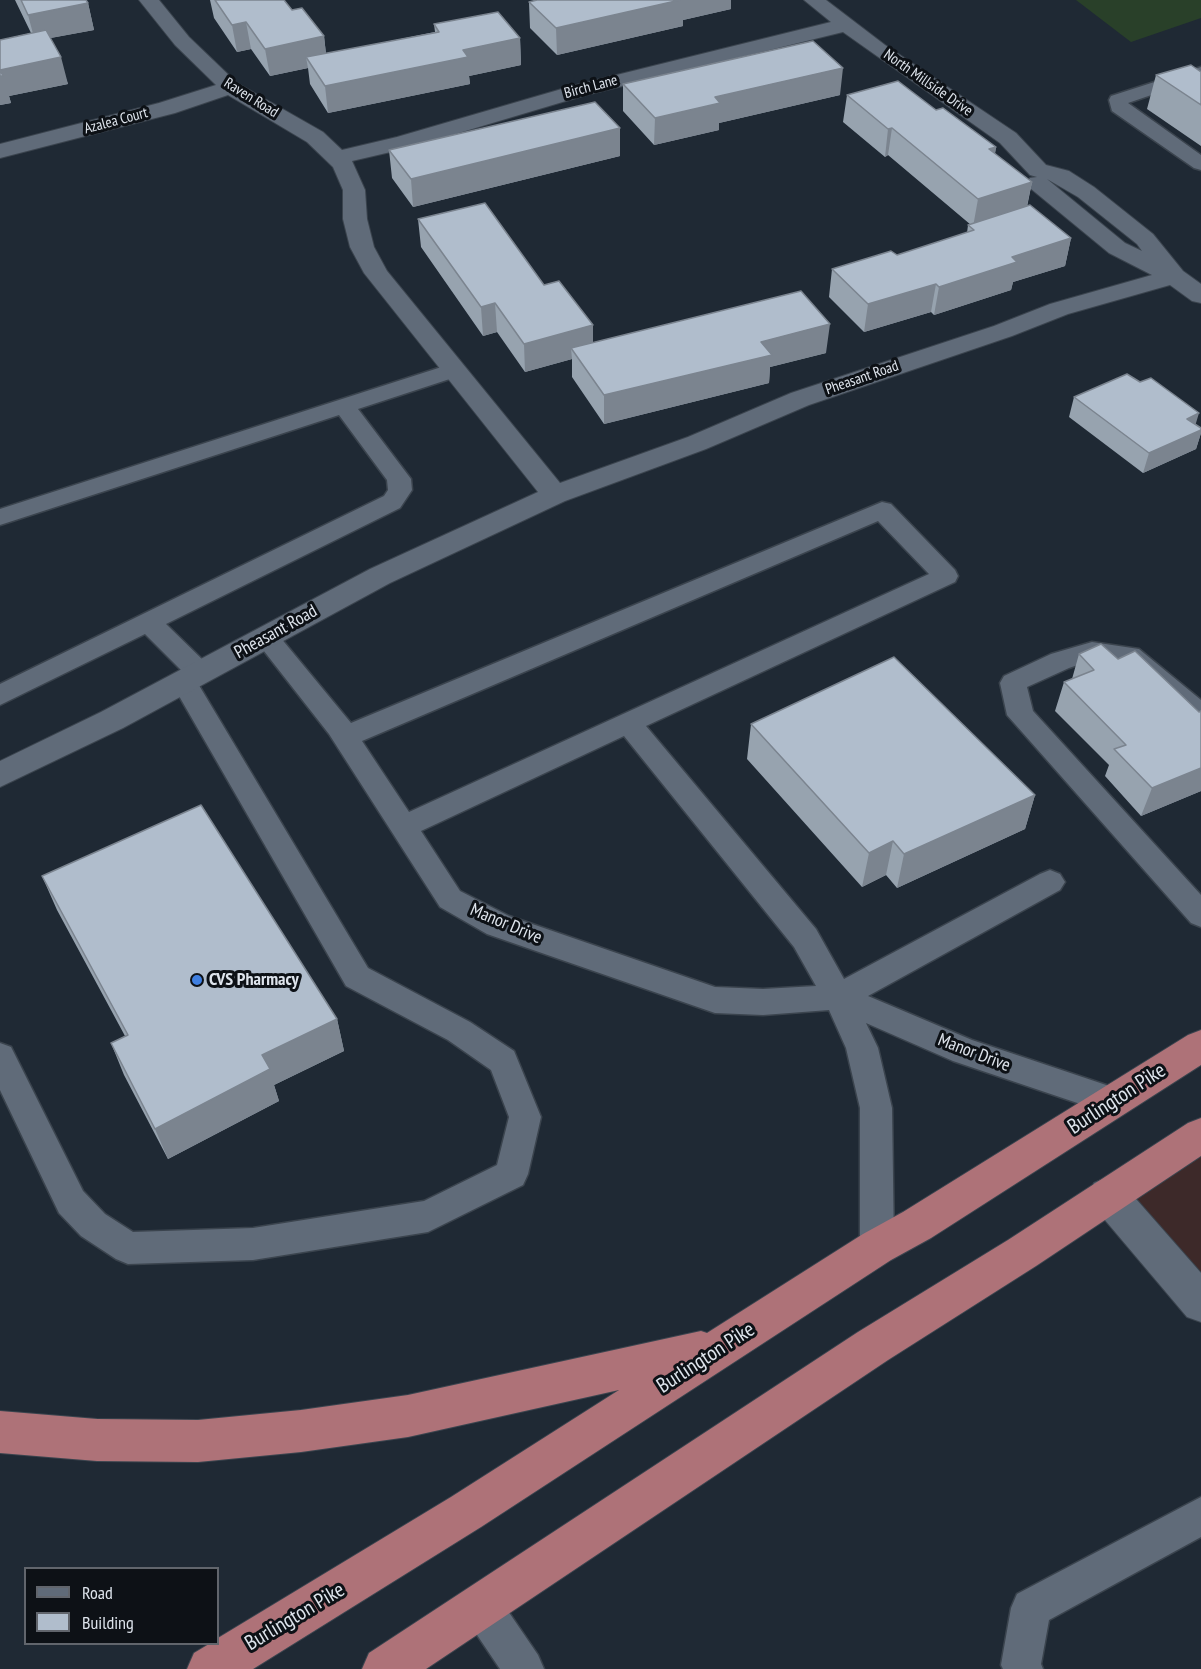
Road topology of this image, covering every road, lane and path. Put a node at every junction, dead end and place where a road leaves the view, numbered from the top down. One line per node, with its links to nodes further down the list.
1 (149, 0): 5 (street, Raven Road)
2 (814, 0): 3 (street, North Millside Drive)
3 (845, 25): 7 (street, Birch Lane); 9 (street, North Millside Drive)
4 (1201, 72): 8 (lane)
5 (230, 87): 6 (street, Azalea Court); 7 (street, Raven Road)
6 (0, 151)
7 (338, 158): 11 (street)
8 (1201, 164)
9 (1174, 276): 10 (street, North Millside Drive); 13 (street, Pheasant Road)
10 (1201, 296)
11 (454, 370): 12 (lane); 13 (street)
12 (344, 406): 14 (lane); 15 (lane)
13 (555, 495): 16 (street, Pheasant Road)
14 (0, 517)
15 (148, 622): 17 (lane); 18 (lane)
16 (266, 637): 17 (street, Pheasant Road); 21 (lane, Manor Drive)
17 (192, 678): 22 (street, Pheasant Road); 28 (lane)
18 (0, 695)
19 (1201, 715): 25 (lane)
20 (628, 723): 21 (lane); 23 (lane); 26 (lane)
21 (345, 737): 23 (lane, Manor Drive)
22 (0, 775)
23 (402, 827): 26 (lane, Manor Drive)
24 (1050, 882): 26 (lane)
25 (1201, 915)
26 (838, 997): 29 (lane, Manor Drive); 32 (lane)
27 (1201, 1046): 29 (highway, Burlington Pike)
28 (0, 1057)
29 (1113, 1101): 32 (highway, Burlington Pike)
30 (1201, 1135): 31 (highway)
31 (1108, 1195): 33 (street); 37 (highway)
32 (877, 1247): 34 (highway, Burlington Pike)
33 (1201, 1303)
34 (723, 1346): 35 (highway); 38 (highway, Burlington Pike)
35 (0, 1432)
36 (1201, 1516): 41 (lane)
37 (481, 1606): 39 (highway); 40 (lane)
38 (210, 1669)
39 (385, 1669)
40 (524, 1669)
41 (1023, 1669)

